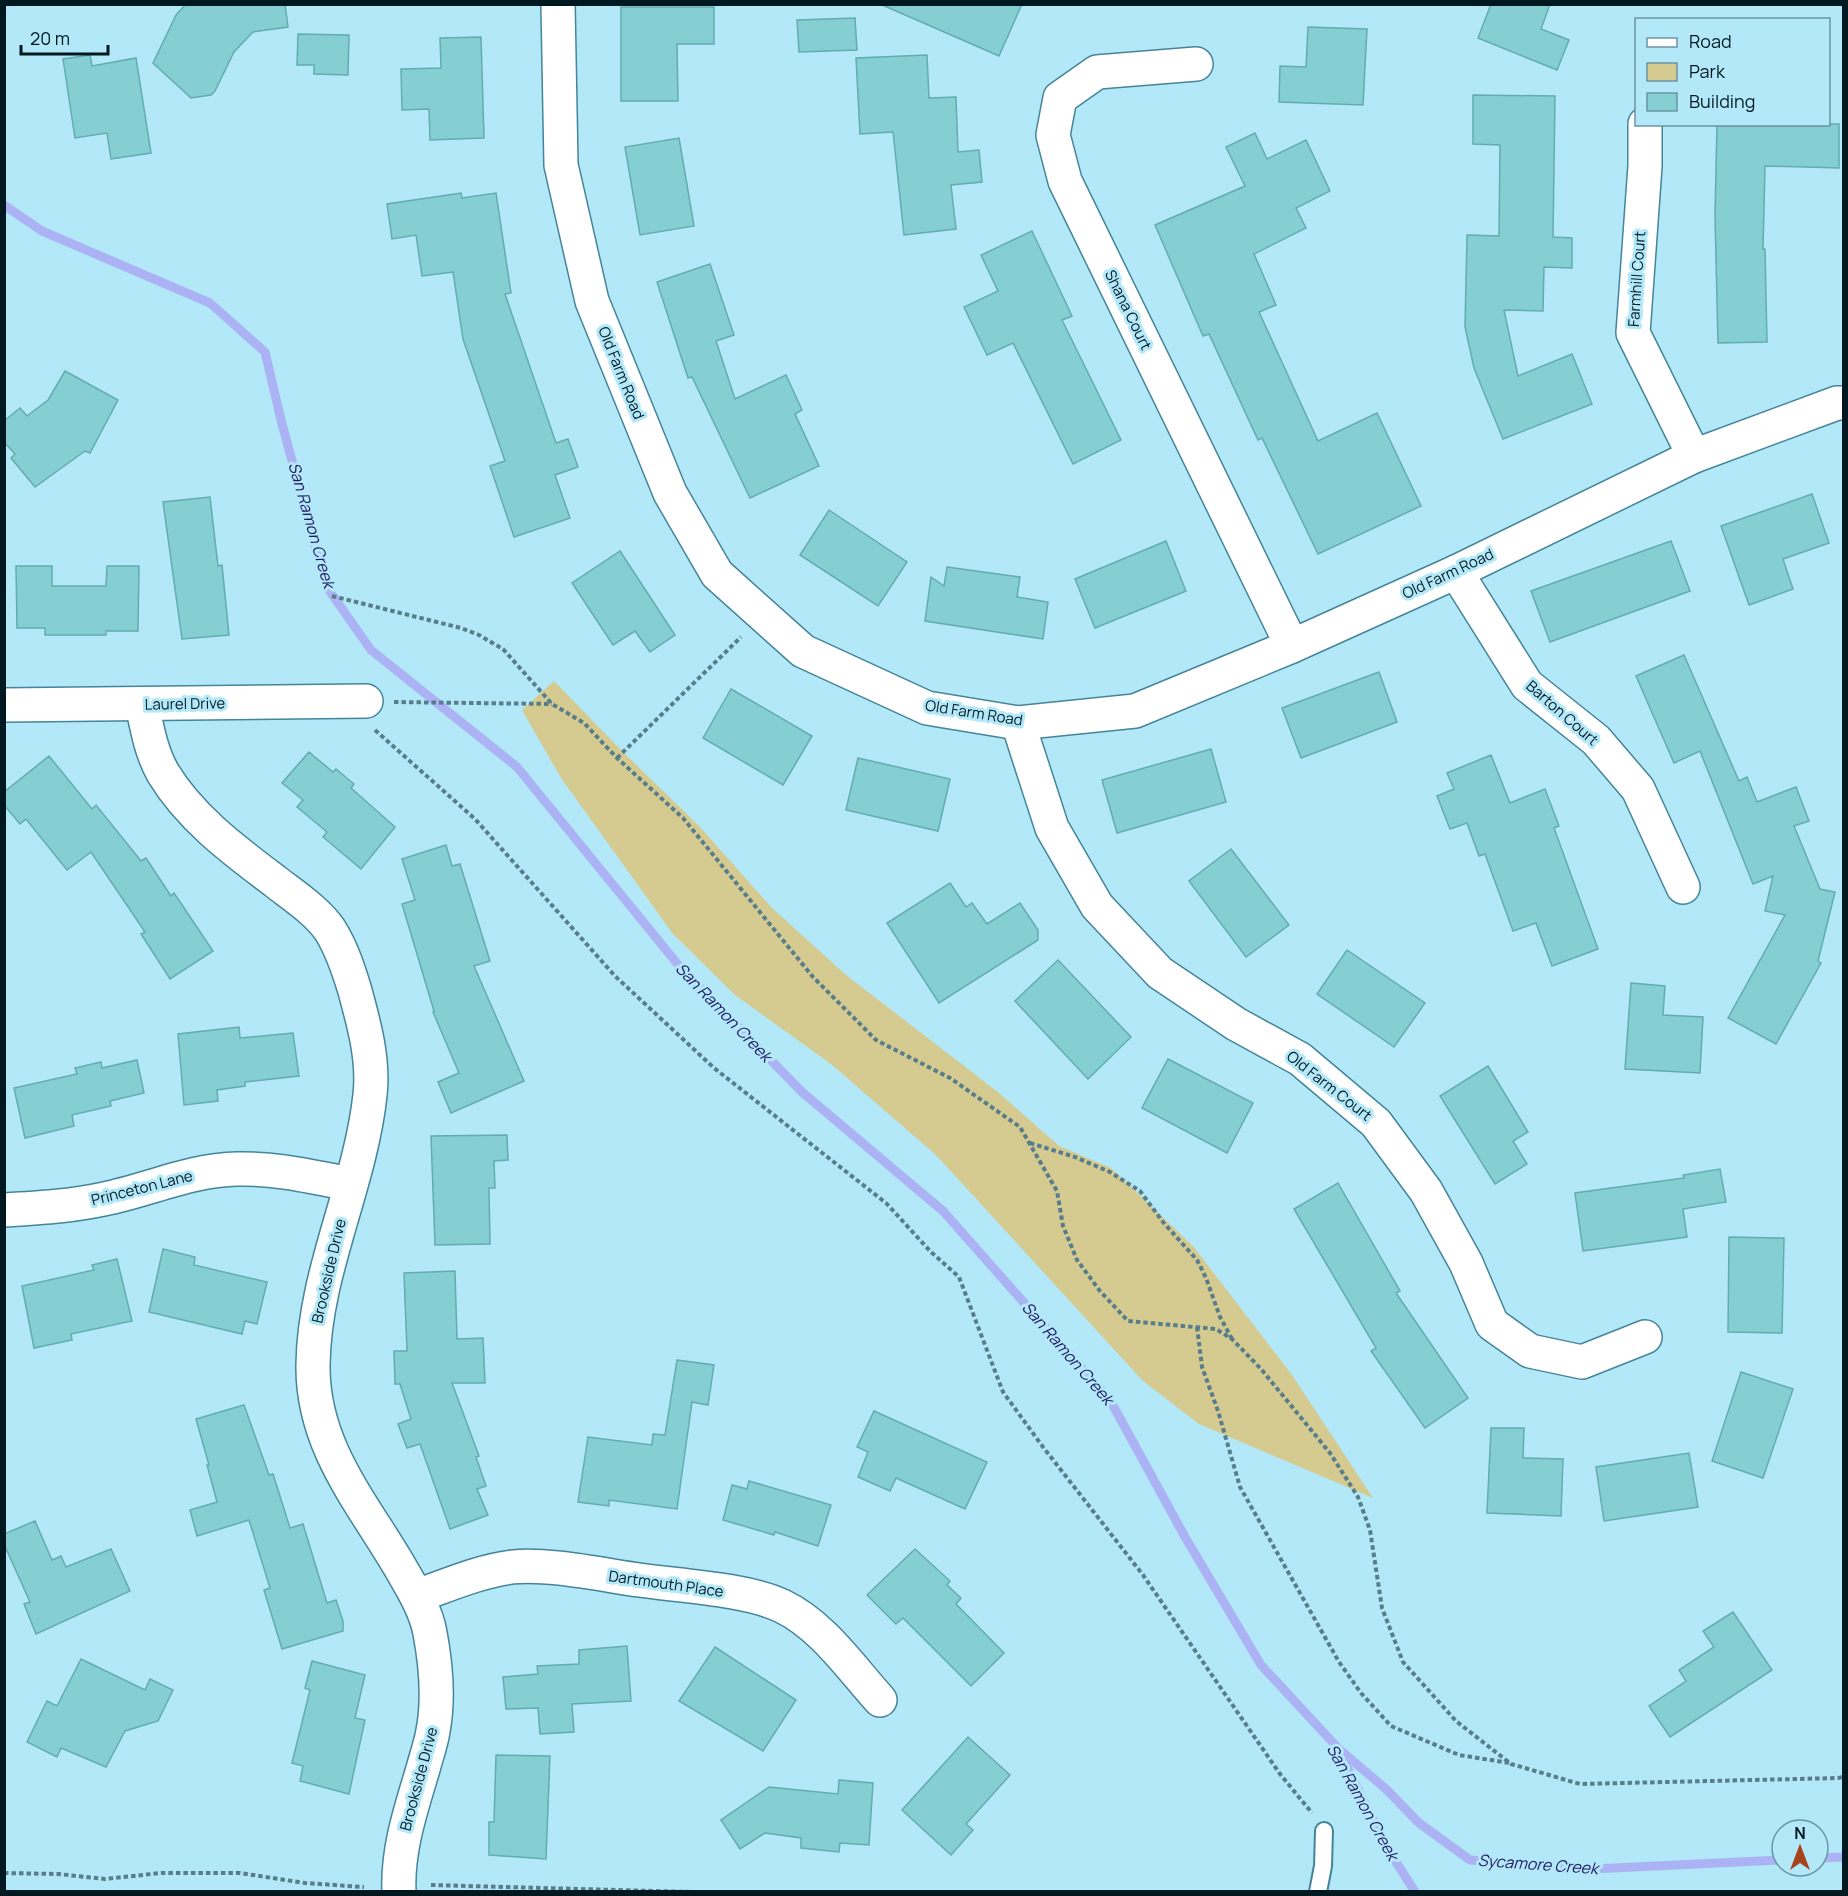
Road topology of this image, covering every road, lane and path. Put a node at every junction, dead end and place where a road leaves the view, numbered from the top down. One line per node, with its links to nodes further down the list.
1 (558, 4): 8 (street, Old Farm Road)
2 (1196, 64): 9 (street, Shana Court)
3 (1645, 126): 5 (street, Farmhill Court)
4 (1844, 403): 5 (street, Old Farm Road)
5 (1694, 456): 6 (street, Old Farm Road)
6 (1455, 572): 9 (street, Old Farm Road); 16 (street, Barton Court)
7 (332, 596): 12 (path)
8 (762, 616): 14 (street, Old Farm Road); 15 (path)
9 (1292, 646): 14 (street, Old Farm Road)
10 (359, 702): 11 (street, Laurel Drive); 12 (path); 27 (path)
11 (142, 704): 13 (street, Laurel Drive); 18 (street, Brookside Drive)
12 (552, 704): 15 (path)
13 (4, 705)
14 (1018, 723): 21 (street, Old Farm Court)
15 (617, 758): 17 (path)
16 (1683, 887)
17 (1030, 1143): 20 (path); 22 (path)
18 (350, 1184): 19 (street, Princeton Lane); 23 (street, Brookside Drive)
19 (4, 1210)
20 (1197, 1326): 22 (path); 25 (path)
21 (1645, 1337)
22 (1232, 1340): 25 (path)
23 (417, 1596): 24 (street, Dartmouth Place); 31 (street, Brookside Drive)
24 (880, 1700)
25 (1510, 1764): 26 (path)
26 (1844, 1776)
27 (1324, 1831): 33 (lane)
28 (4, 1873): 30 (path)
29 (431, 1885): 32 (path)
30 (364, 1887)
31 (399, 1892)
32 (692, 1892)
33 (1318, 1892)

